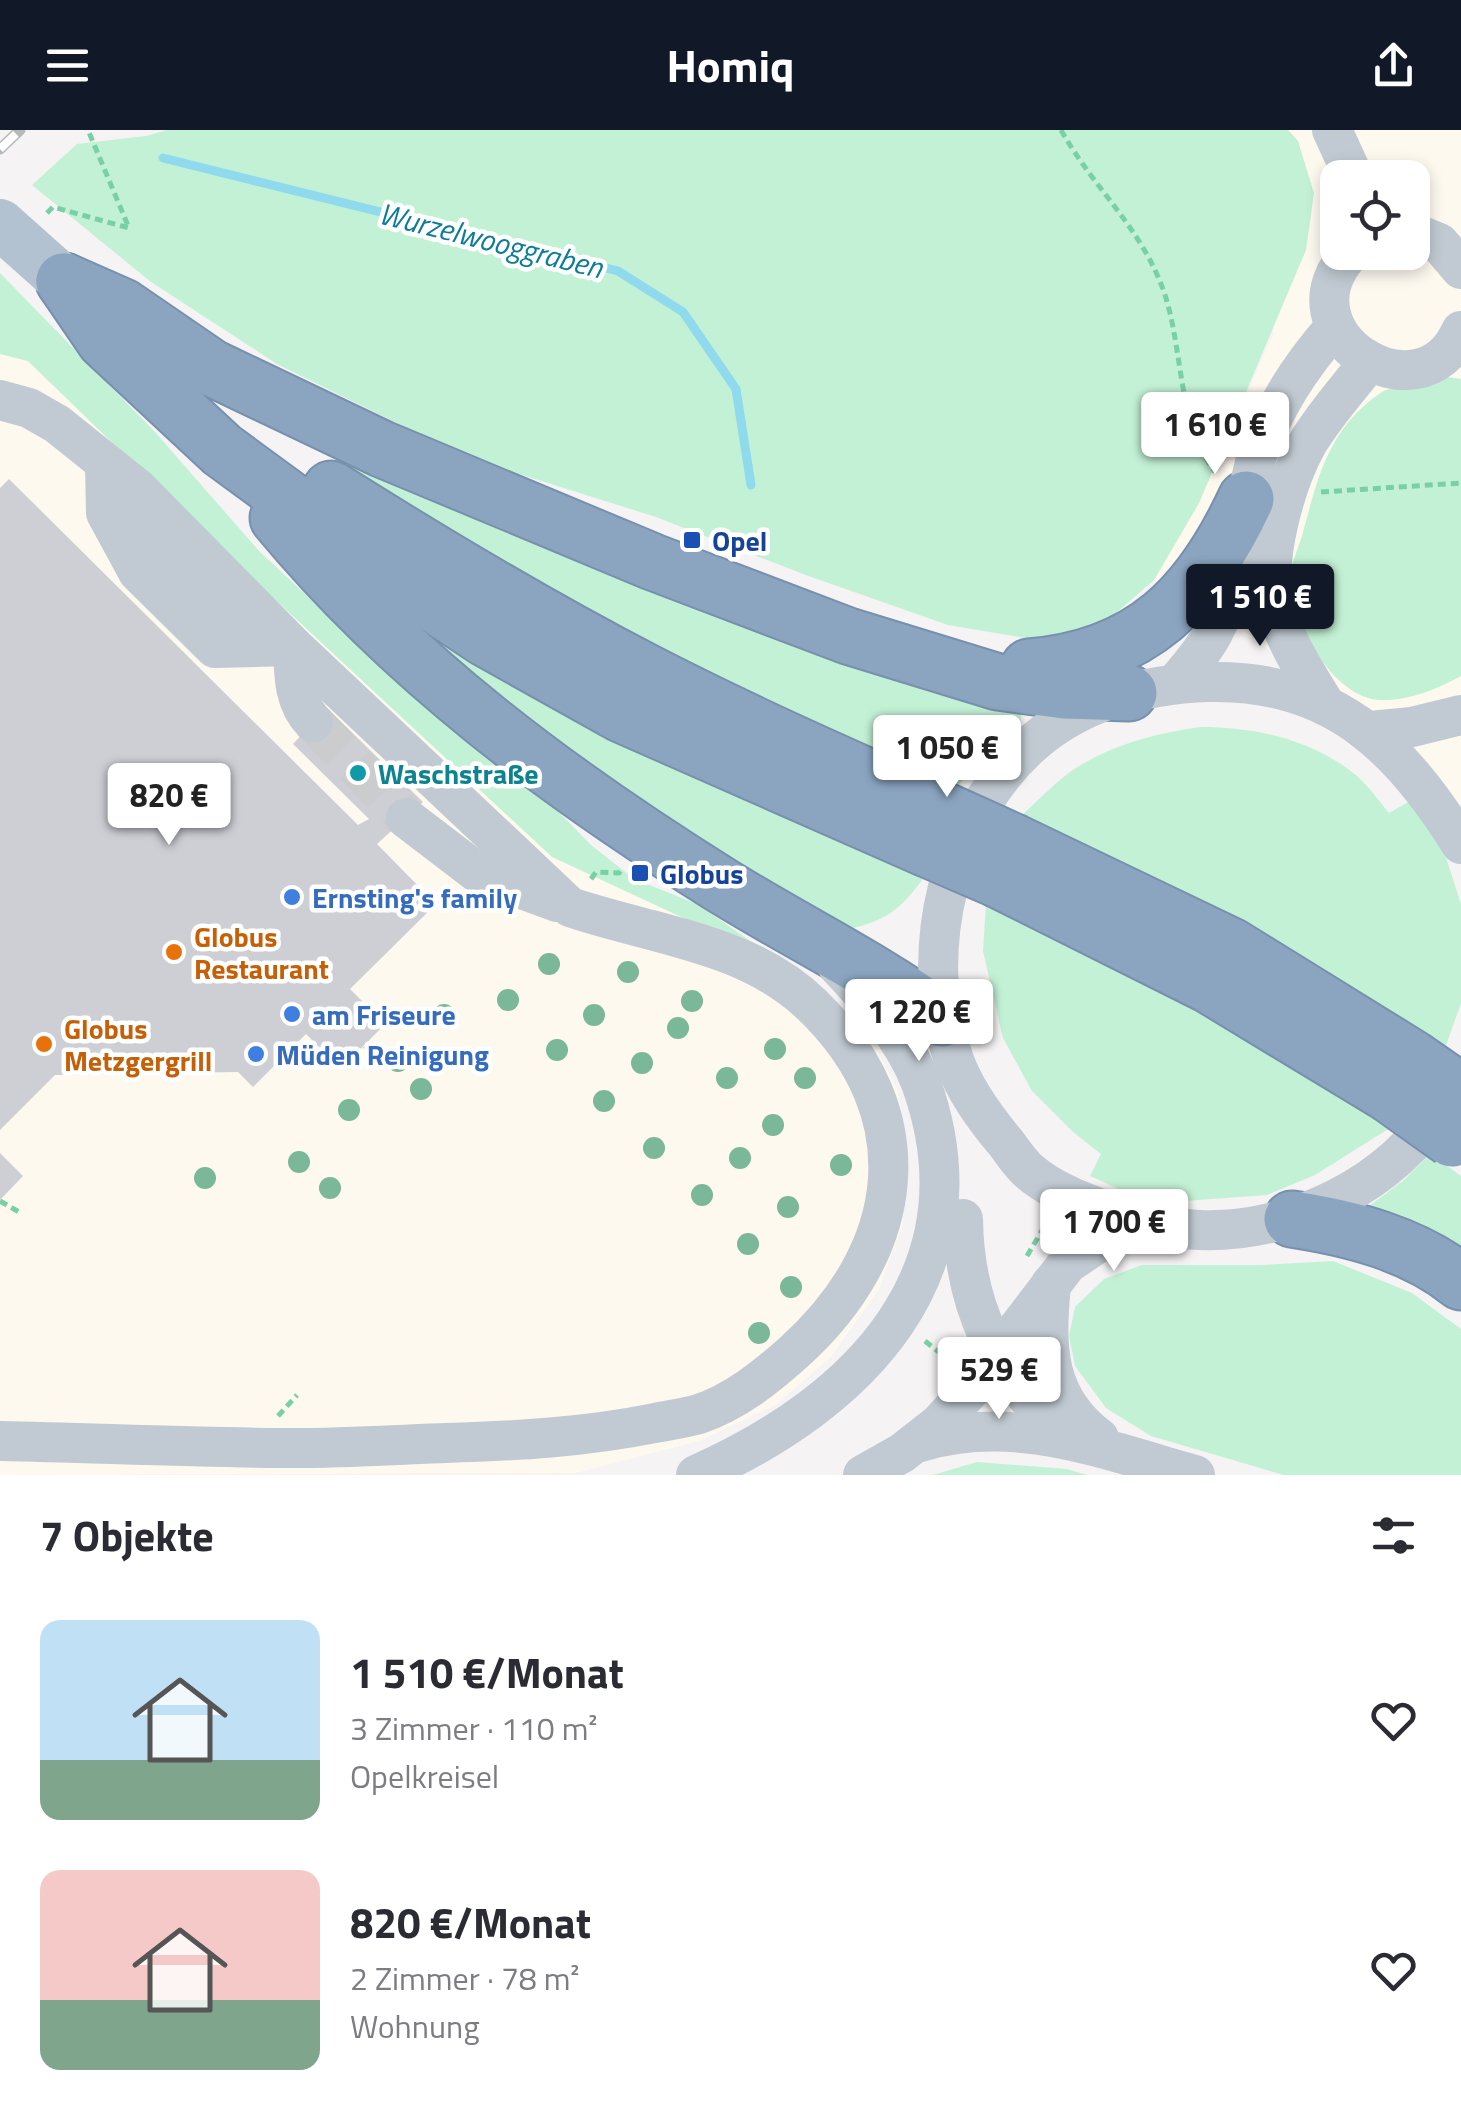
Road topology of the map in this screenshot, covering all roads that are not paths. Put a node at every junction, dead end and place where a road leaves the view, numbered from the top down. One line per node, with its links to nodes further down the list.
1 (1332, 130): 2 (street)
2 (1346, 160)
3 (0, 224): 7 (main road)
4 (1430, 239): 5 (street)
5 (1461, 269)
6 (1338, 270): 8 (street)
7 (64, 281): 12 (highway); 16 (highway); 23 (highway)
8 (1334, 328): 10 (street); 14 (street)
9 (1460, 337): 10 (street)
10 (1368, 363): 14 (street)
11 (0, 400): 13 (street)
12 (222, 450): 23 (highway); 26 (highway)
13 (105, 465): 15 (street); 15 (street)
14 (1251, 490): 16 (highway); 17 (street); 18 (street)
15 (293, 646): 20 (street); 25 (street)
16 (912, 656): 17 (highway)
17 (1152, 688): 18 (street); 27 (street)
18 (1326, 706): 21 (street)
19 (1461, 715): 21 (street)
20 (314, 722)
21 (1370, 730): 24 (street)
22 (406, 818): 25 (street)
23 (934, 829): 28 (highway, bridge)
24 (1461, 844)
25 (570, 907): 38 (street)
26 (807, 933): 27 (highway); 41 (street)
27 (942, 1019): 29 (street)
28 (1421, 1074): 30 (highway, bridge); 32 (street)
29 (965, 1086): 31 (street); 33 (street)
30 (1458, 1126)
31 (963, 1218): 36 (street); 42 (street)
32 (1292, 1219): 33 (street); 34 (highway)
33 (1142, 1222): 35 (street)
34 (1461, 1282)
35 (1051, 1284): 36 (street); 40 (street)
36 (996, 1356): 37 (street); 39 (street)
37 (1064, 1436): 39 (street); 40 (street)
38 (0, 1441)
39 (916, 1444): 43 (street)
40 (1123, 1455): 44 (street)
41 (696, 1475)
42 (731, 1475)
43 (863, 1475)
44 (1195, 1475)

